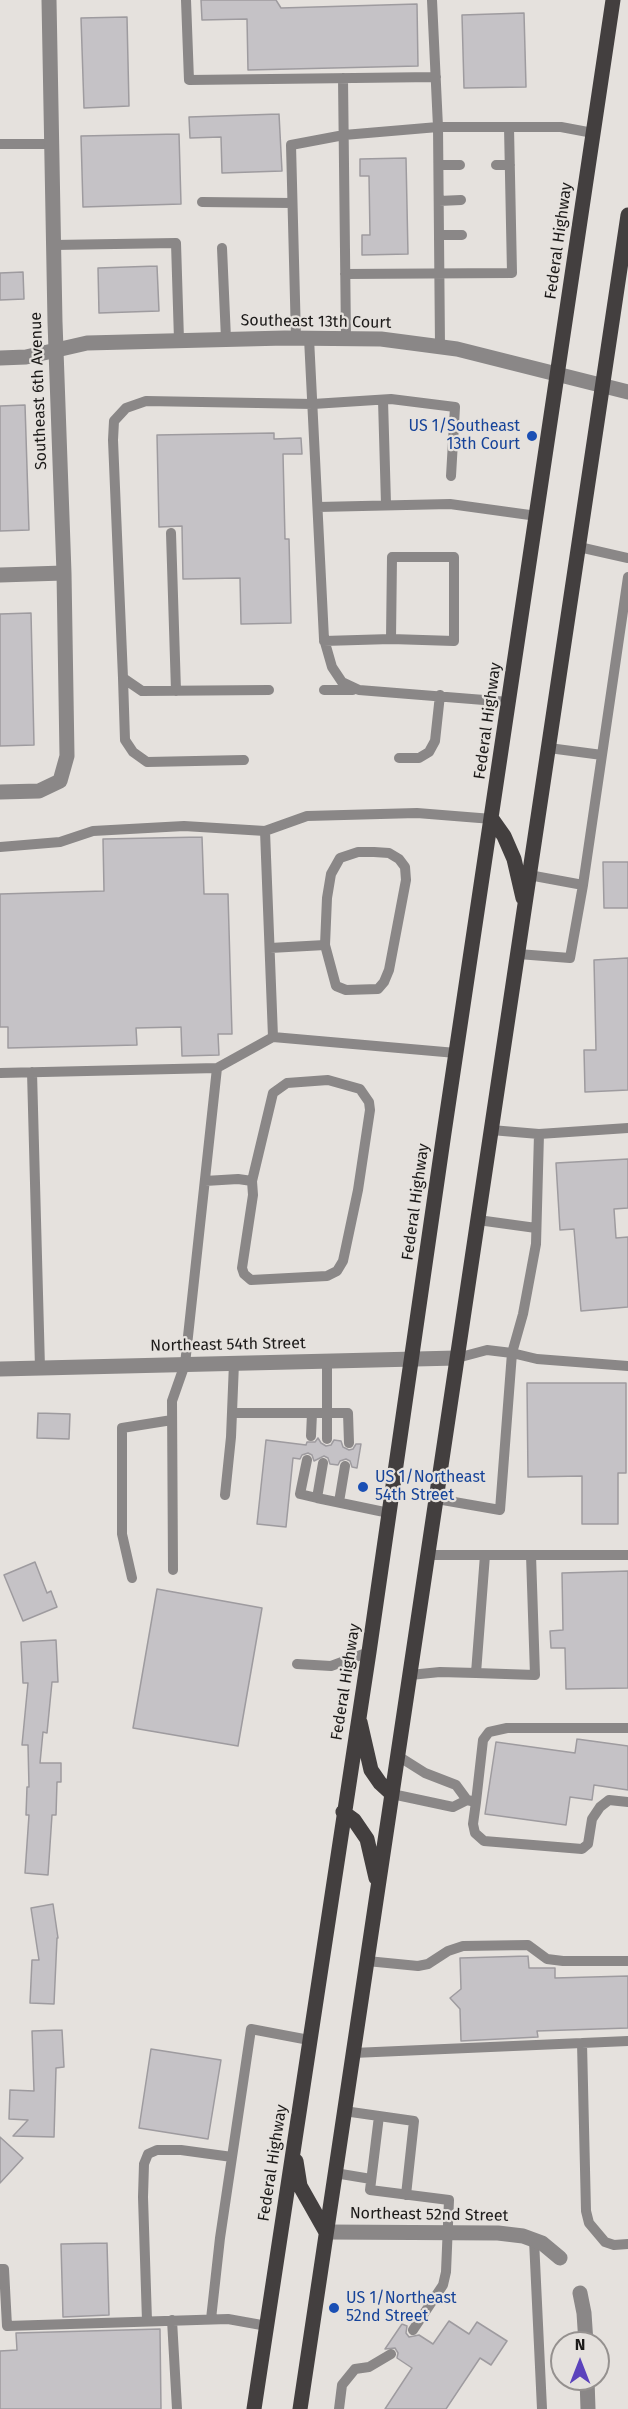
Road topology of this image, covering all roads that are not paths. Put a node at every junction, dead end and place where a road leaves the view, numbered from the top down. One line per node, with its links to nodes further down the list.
1 (49, 0): 12 (street, Southeast 6th Avenue)
2 (186, 0): 6 (lane)
3 (432, 0): 5 (lane)
4 (613, 0): 9 (main road, Federal Highway)
5 (436, 77): 6 (lane); 7 (lane)
6 (343, 78): 10 (lane)
7 (438, 127): 8 (lane); 10 (lane); 13 (lane)
8 (509, 127): 9 (lane); 16 (lane)
9 (593, 133): 39 (main road, Federal Highway)
10 (344, 135): 22 (lane); 30 (lane)
11 (0, 144): 12 (lane)
12 (51, 144): 28 (street, Southeast 6th Avenue)
13 (439, 165): 14 (lane); 20 (lane)
14 (460, 165)
15 (496, 165): 16 (lane)
16 (510, 165): 19 (lane)
17 (461, 200): 20 (lane)
18 (498, 200): 19 (lane)
19 (510, 200): 27 (lane)
20 (439, 201): 24 (lane)
21 (202, 202): 22 (lane)
22 (292, 203): 32 (lane)
23 (628, 215): 40 (main road)
24 (439, 235): 25 (lane); 31 (lane)
25 (462, 235)
26 (498, 235): 27 (lane)
27 (511, 235): 31 (lane)
28 (54, 245): 35 (lane); 37 (street, Southeast 6th Avenue)
29 (222, 248): 34 (lane)
30 (345, 274): 31 (lane); 33 (lane)
31 (440, 274): 36 (lane)
32 (302, 338): 33 (street, Southeast 13th Court); 34 (street, Southeast 13th Court); 43 (lane)
33 (346, 338): 36 (street, Southeast 13th Court)
34 (226, 339): 35 (street, Southeast 13th Court)
35 (179, 340): 37 (street, Southeast 13th Court)
36 (440, 346): 39 (street, Southeast 13th Court)
37 (56, 350): 38 (street, Southeast 13th Court); 51 (street, Southeast 6th Avenue)
38 (0, 358)
39 (558, 376): 40 (street, Southeast 13th Court); 47 (main road, Federal Highway)
40 (602, 386): 41 (street, Southeast 13th Court); 49 (main road)
41 (628, 392)
42 (383, 400): 43 (lane); 44 (lane); 45 (lane)
43 (313, 404): 46 (lane); 56 (lane)
44 (451, 476)
45 (386, 504): 46 (lane); 47 (lane)
46 (318, 507): 55 (lane)
47 (537, 516): 62 (main road, Federal Highway)
48 (171, 533): 60 (lane)
49 (579, 547): 50 (lane); 63 (main road)
50 (628, 558)
51 (64, 573): 52 (street); 67 (street, Southeast 6th Avenue)
52 (0, 575)
53 (628, 577): 64 (lane)
54 (392, 639): 54 (lane); 55 (lane)
55 (324, 641): 59 (lane)
56 (123, 678): 60 (lane); 66 (lane)
57 (269, 690): 60 (lane)
58 (324, 690): 59 (lane)
59 (359, 690): 61 (lane)
60 (176, 691)
61 (440, 695): 62 (lane); 65 (lane)
62 (509, 702): 68 (main road, Federal Highway)
63 (549, 747): 64 (lane); 71 (main road)
64 (602, 755): 72 (lane)
65 (399, 758)
66 (244, 760)
67 (0, 792)
68 (492, 819): 69 (lane); 73 (main road); 78 (main road, Federal Highway)
69 (265, 831): 70 (lane); 75 (lane)
70 (0, 847)
71 (529, 875): 72 (lane); 73 (main road)
72 (583, 885): 76 (lane)
73 (525, 907): 76 (main road)
74 (325, 945): 74 (lane); 75 (lane)
75 (270, 948): 77 (lane)
76 (518, 954): 83 (main road)
77 (273, 1037): 78 (lane); 79 (lane)
78 (456, 1053): 91 (main road, Federal Highway)
79 (217, 1068): 80 (lane); 85 (lane)
80 (32, 1072): 81 (lane); 96 (lane)
81 (0, 1073)
82 (628, 1128): 84 (lane)
83 (491, 1130): 84 (lane); 87 (main road)
84 (539, 1134): 88 (lane)
85 (205, 1181): 86 (lane); 94 (lane)
86 (252, 1181): 86 (lane)
87 (478, 1220): 88 (lane); 90 (main road)
88 (536, 1228): 89 (lane)
89 (512, 1353): 90 (lane); 95 (lane); 110 (lane)
90 (457, 1358): 91 (street, Northeast 54th Street); 110 (main road)
91 (411, 1359): 92 (street, Northeast 54th Street); 112 (main road, Federal Highway)
92 (327, 1361): 93 (street, Northeast 54th Street); 100 (lane)
93 (234, 1363): 94 (street, Northeast 54th Street); 98 (lane)
94 (185, 1364): 96 (street, Northeast 54th Street); 101 (lane)
95 (628, 1366)
96 (40, 1368): 97 (street, Northeast 54th Street)
97 (0, 1369)
98 (232, 1413): 99 (lane); 108 (lane)
99 (312, 1413): 100 (lane); 102 (lane)
100 (327, 1413): 103 (lane); 104 (lane)
101 (172, 1420): 117 (lane); 118 (lane)
102 (311, 1436)
103 (327, 1439)
104 (349, 1443)
105 (307, 1460): 109 (lane)
106 (323, 1463): 109 (lane)
107 (345, 1466): 111 (lane)
108 (225, 1495)
109 (317, 1498): 111 (lane)
110 (436, 1499): 113 (main road)
111 (339, 1502): 112 (lane)
112 (389, 1513): 119 (main road, Federal Highway)
113 (428, 1556): 114 (lane); 122 (main road)
114 (485, 1556): 115 (lane); 121 (lane)
115 (531, 1556): 116 (lane); 121 (lane)
116 (628, 1556)
117 (173, 1570)
118 (132, 1578)
119 (369, 1652): 120 (lane); 123 (main road, Federal Highway)
120 (297, 1664)
121 (476, 1673): 122 (lane)
122 (410, 1675): 125 (main road)
123 (358, 1714): 126 (main road); 129 (main road, Federal Highway)
124 (628, 1728): 127 (lane)
125 (398, 1756): 126 (main road); 127 (lane)
126 (392, 1794): 127 (lane); 130 (main road)
127 (472, 1801): 128 (lane)
128 (628, 1802)
129 (343, 1812): 130 (main road); 133 (main road, Federal Highway)
130 (378, 1887): 132 (main road)
131 (628, 1961): 132 (lane)
132 (367, 1962): 136 (main road)
133 (309, 2040): 139 (main road, Federal Highway); 140 (lane)
134 (628, 2042): 135 (lane)
135 (582, 2043): 136 (lane); 147 (lane)
136 (353, 2053): 137 (main road)
137 (344, 2111): 138 (lane); 141 (main road)
138 (379, 2116): 142 (lane); 143 (lane)
139 (293, 2146): 144 (main road); 155 (main road, Federal Highway)
140 (232, 2157): 151 (lane); 153 (lane)
141 (335, 2173): 142 (lane); 144 (main road)
142 (370, 2185): 143 (lane)
143 (406, 2195): 145 (lane)
144 (326, 2232): 145 (street, Northeast 52nd Street); 162 (main road)
145 (447, 2233): 146 (street, Northeast 52nd Street); 156 (lane)
146 (534, 2240): 148 (street, Northeast 52nd Street); 164 (lane)
147 (628, 2244)
148 (560, 2258)
149 (0, 2269): 154 (lane)
150 (580, 2293): 157 (street)
151 (211, 2319): 152 (lane); 155 (lane)
152 (172, 2320): 153 (lane); 161 (lane)
153 (147, 2321): 154 (lane)
154 (3, 2326)
155 (267, 2326): 160 (main road, Federal Highway)
156 (413, 2330)
157 (585, 2331)
158 (391, 2354): 163 (lane)
159 (587, 2391): 165 (street)
160 (255, 2407)
161 (177, 2409)
162 (300, 2409)
163 (339, 2409)
164 (542, 2409)
165 (588, 2409)

